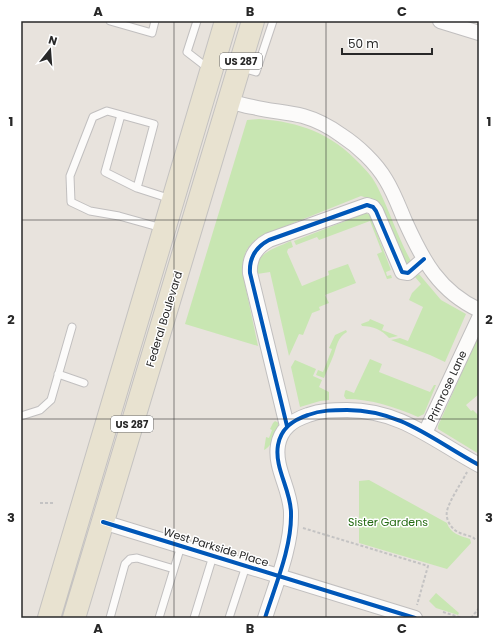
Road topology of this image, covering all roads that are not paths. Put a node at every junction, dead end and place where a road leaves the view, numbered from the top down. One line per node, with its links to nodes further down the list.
1 (110, 21): 2 (lane)
2 (155, 21)
3 (197, 21): 10 (lane)
4 (226, 21): 10 (main road, US 287)
5 (253, 21): 9 (main road, Federal Boulevard / US 287)
6 (273, 21): 9 (lane)
7 (440, 21): 8 (street)
8 (479, 33)
9 (239, 67): 11 (main road, Federal Boulevard / US 287)
10 (211, 71): 14 (main road, US 287)
11 (229, 101): 16 (street); 26 (main road, Federal Boulevard / US 287)
12 (121, 115): 13 (lane); 13 (lane); 15 (lane)
13 (137, 188): 14 (lane)
14 (173, 200): 15 (main road, US 287)
15 (164, 229): 33 (main road, US 287)
16 (424, 259): 17 (street); 23 (street)
17 (479, 310)
18 (479, 318): 24 (street, Primrose Lane)
19 (72, 327): 20 (lane)
20 (58, 374): 21 (lane); 22 (lane)
21 (84, 383)
22 (21, 416)
23 (287, 426): 24 (street); 31 (street)
24 (425, 433): 25 (street)
25 (476, 463)
26 (103, 522): 27 (street, West Parkside Place); 34 (main road, Federal Boulevard / US 287)
27 (181, 546): 28 (street, West Parkside Place); 30 (lane)
28 (213, 556): 29 (street, West Parkside Place); 37 (lane)
29 (246, 566): 31 (street, West Parkside Place); 38 (lane)
30 (174, 569): 35 (lane); 36 (lane)
31 (278, 576): 32 (street, West Parkside Place); 39 (street)
32 (416, 611)
33 (49, 618)
34 (74, 618)
35 (110, 618)
36 (159, 618)
37 (194, 618)
38 (229, 618)
39 (265, 618)

